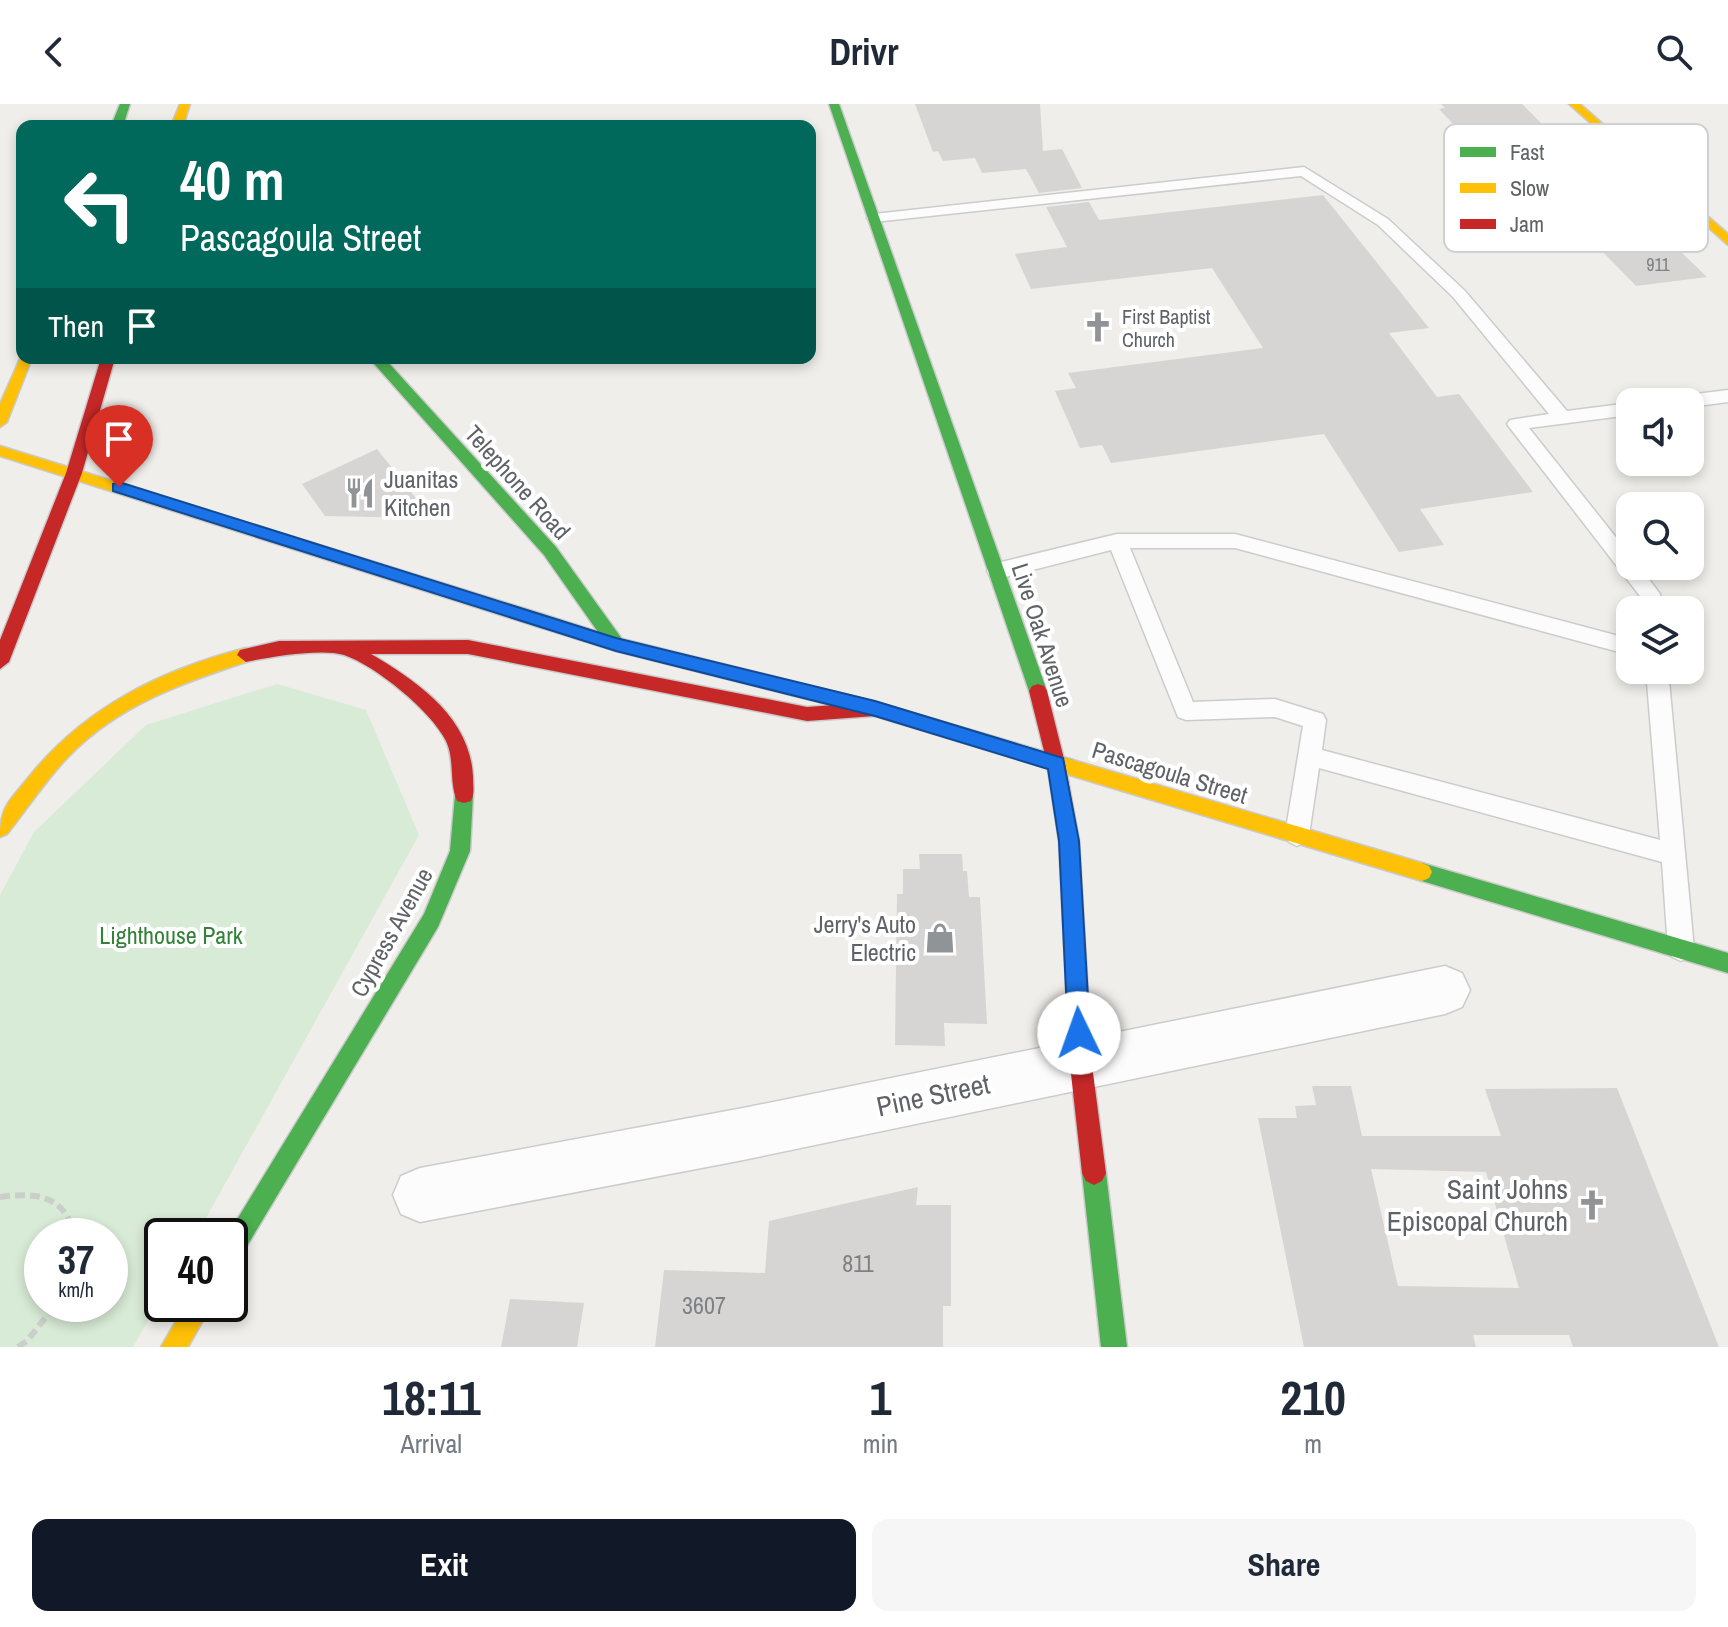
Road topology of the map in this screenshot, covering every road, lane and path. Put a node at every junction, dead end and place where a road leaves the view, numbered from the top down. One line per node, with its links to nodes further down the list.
1 (834, 104): 4 (street, Live Oak Avenue)
2 (1574, 104): 3 (street)
3 (1596, 124)
4 (874, 218): 13 (lane); 18 (street, Live Oak Avenue)
5 (1708, 223): 6 (street)
6 (1728, 241)
7 (23, 364): 14 (street)
8 (106, 364): 16 (street)
9 (381, 364): 21 (street, Telephone Road)
10 (1728, 396): 11 (lane)
11 (1704, 399)
12 (1616, 411): 13 (lane)
13 (1562, 417): 19 (lane)
14 (0, 422)
15 (0, 451): 16 (street, Pascagoula Street)
16 (74, 473): 21 (street, Pascagoula Street); 23 (street)
17 (1117, 541): 18 (lane); 20 (lane); 26 (lane)
18 (997, 571): 27 (street, Live Oak Avenue)
19 (1650, 596)
20 (1616, 643)
21 (616, 644): 25 (street, Pascagoula Street)
22 (349, 650): 25 (street); 28 (street); 38 (street, Cypress Avenue)
23 (0, 662)
24 (1658, 684): 30 (lane)
25 (875, 709): 27 (street, Pascagoula Street)
26 (1310, 756): 29 (lane); 30 (lane)
27 (1056, 763): 29 (street, Pascagoula Street); 34 (street, Live Oak Avenue)
28 (0, 828)
29 (1297, 835): 31 (street, Pascagoula Street)
30 (1672, 854): 31 (lane)
31 (1681, 949): 32 (street, Pascagoula Street)
32 (1728, 963)
33 (1445, 990): 34 (street, Pine Street)
34 (1081, 1065): 35 (street, Pine Street); 43 (street, Live Oak Avenue)
35 (420, 1195)
36 (0, 1197): 37 (path)
37 (68, 1218)
38 (248, 1223)
39 (42, 1322): 41 (path)
40 (189, 1322): 42 (street)
41 (18, 1347)
42 (174, 1347)
43 (1114, 1347)

